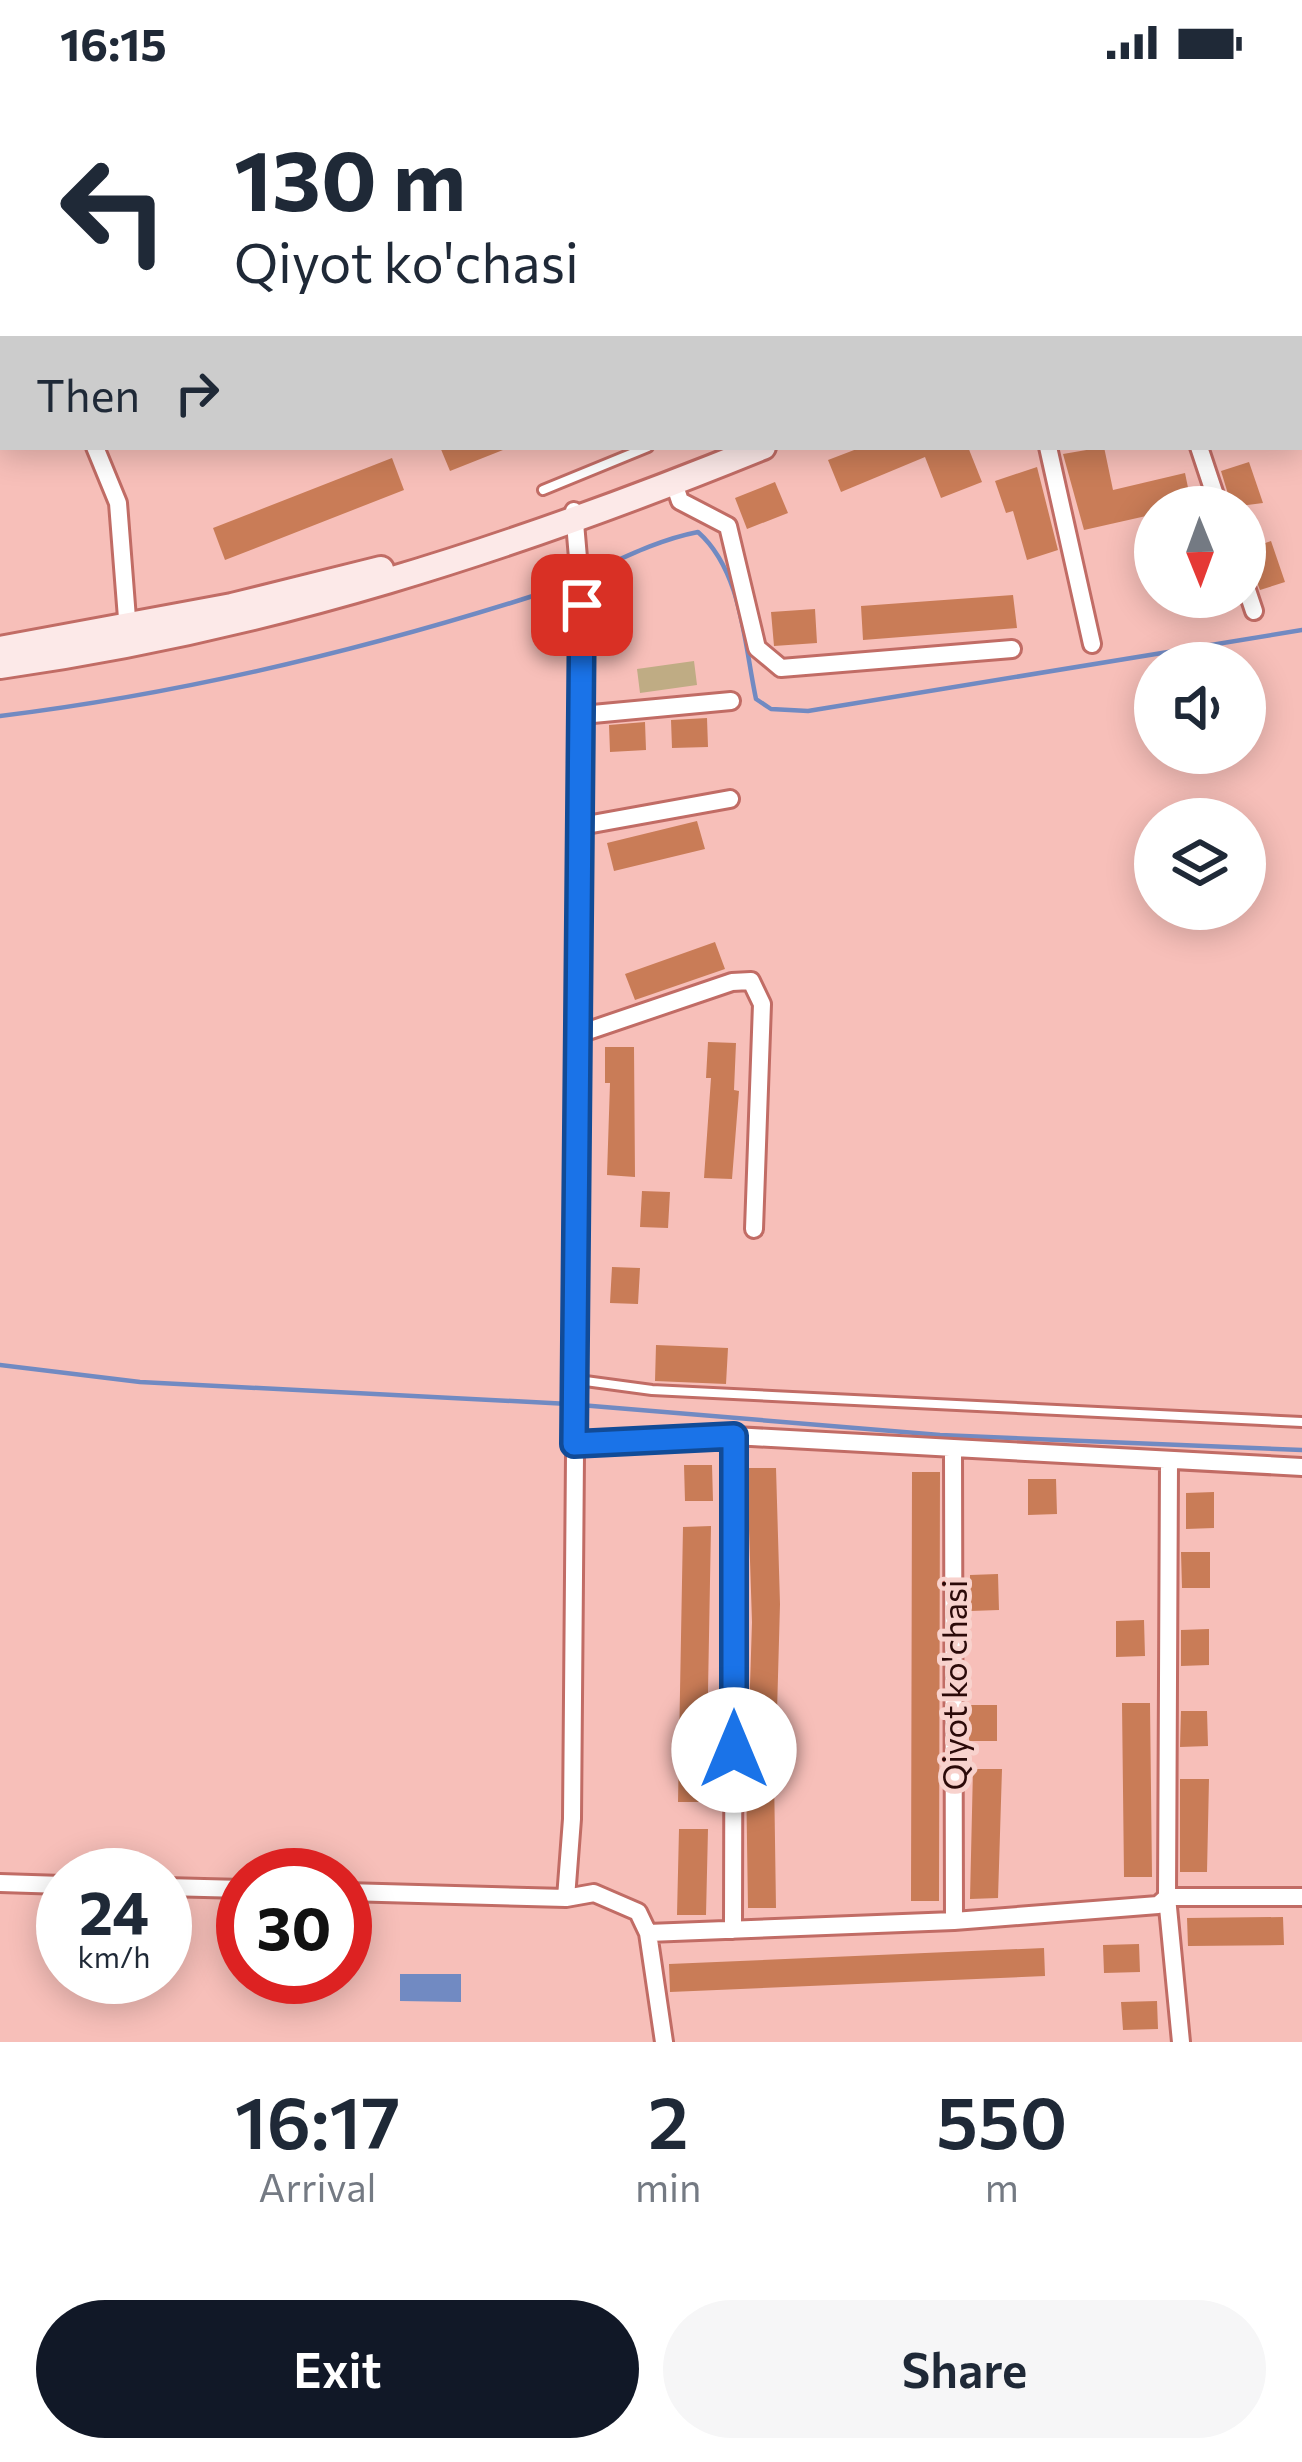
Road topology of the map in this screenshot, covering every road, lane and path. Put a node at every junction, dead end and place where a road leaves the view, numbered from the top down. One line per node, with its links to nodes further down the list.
1 (96, 450): 11 (street)
2 (640, 450): 9 (lane)
3 (721, 450): 10 (main road)
4 (756, 450): 7 (main road)
5 (1049, 450): 12 (street)
6 (1200, 450): 8 (street)
7 (674, 483): 10 (main road); 14 (street)
8 (1212, 486)
9 (543, 490)
10 (575, 517): 11 (main road); 17 (street)
11 (128, 635): 13 (main road); 15 (main road)
12 (1092, 644)
13 (0, 649)
14 (1012, 649)
15 (0, 666)
16 (731, 701): 17 (street)
17 (582, 715): 19 (street)
18 (730, 800): 19 (street)
19 (581, 826): 20 (street)
20 (579, 1034): 21 (street); 22 (street)
21 (754, 1229)
22 (577, 1379): 23 (lane); 25 (street)
23 (1302, 1422)
24 (734, 1436): 25 (street); 26 (street); 36 (street)
25 (574, 1444): 33 (street)
26 (952, 1449): 27 (street); 35 (street, Qiyot ko'chasi)
27 (1169, 1463): 28 (street); 34 (street)
28 (1302, 1467)
29 (0, 1883): 30 (street)
30 (36, 1884)
31 (372, 1893): 33 (street)
32 (1302, 1897): 34 (street)
33 (566, 1898): 37 (street)
34 (1167, 1898): 35 (street); 39 (street)
35 (954, 1921): 36 (street)
36 (733, 1930): 37 (street)
37 (648, 1933): 38 (street)
38 (664, 2042)
39 (1180, 2042)

